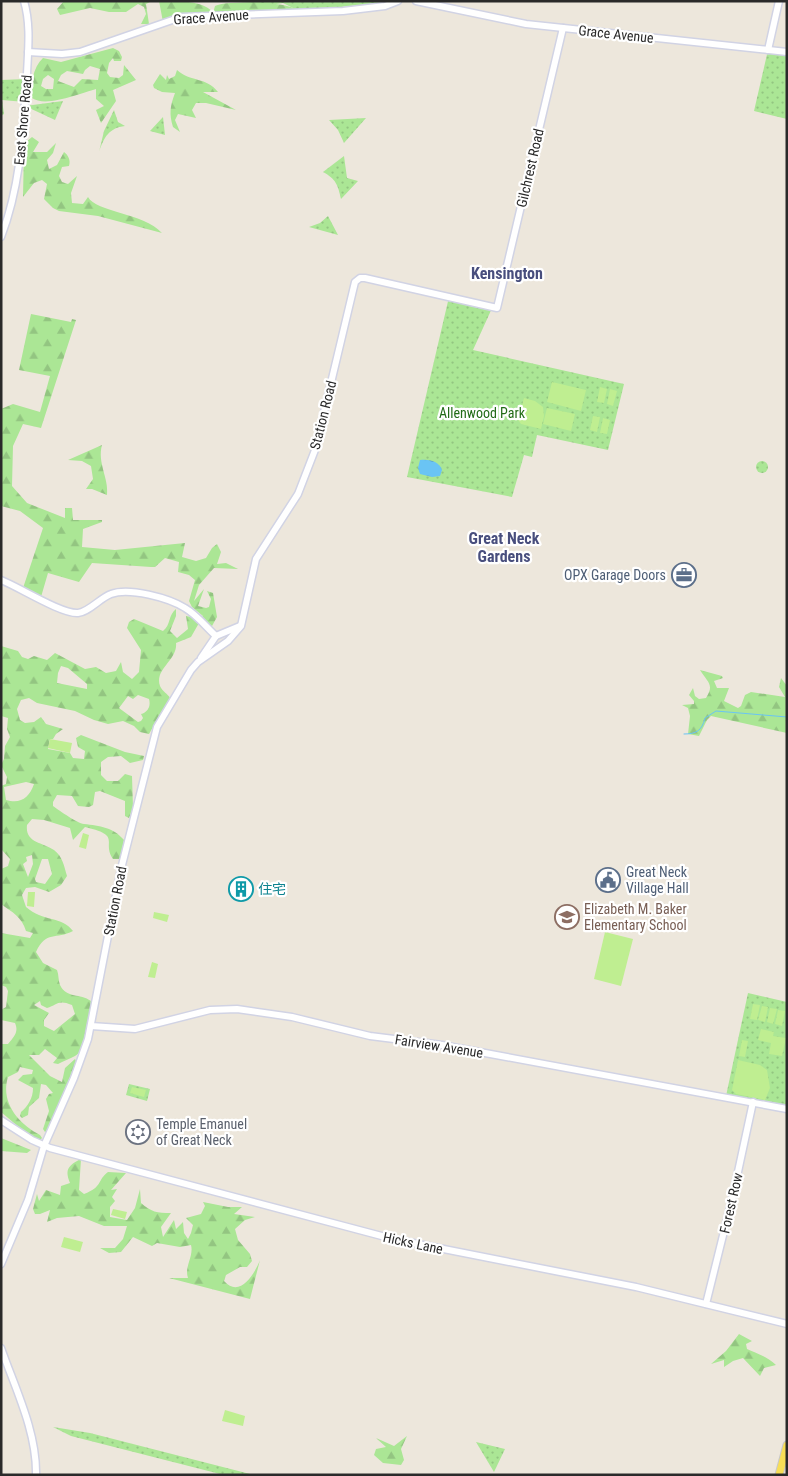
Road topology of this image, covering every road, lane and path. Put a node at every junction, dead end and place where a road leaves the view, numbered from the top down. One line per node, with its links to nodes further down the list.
1 (24, 1): 7 (street, East Shore Road)
2 (398, 1): 7 (street, Grace Avenue)
3 (416, 1): 5 (street, Grace Avenue)
4 (779, 1): 6 (street)
5 (563, 28): 6 (street, Grace Avenue); 10 (street, Gilchrest Road)
6 (768, 50): 8 (street, Grace Avenue)
7 (28, 52): 9 (street, East Shore Road)
8 (787, 52)
9 (1, 237)
10 (497, 308): 12 (street, Station Road)
11 (1, 580): 13 (street)
12 (241, 626): 13 (street); 14 (street, Station Road)
13 (216, 636): 14 (street, Station Road)
14 (198, 662): 15 (street, Station Road)
15 (91, 1026): 16 (street, Fairview Avenue); 19 (street, Station Road)
16 (753, 1102): 17 (street, Fairview Avenue); 21 (street, Forest Row)
17 (787, 1109)
18 (1, 1120): 19 (street)
19 (44, 1146): 20 (street); 21 (street, Hicks Lane)
20 (1, 1264)
21 (706, 1304): 22 (street, Hicks Lane)
22 (787, 1324)
23 (1, 1348): 25 (street)
24 (787, 1445): 26 (main road)
25 (36, 1475)
26 (779, 1475)

